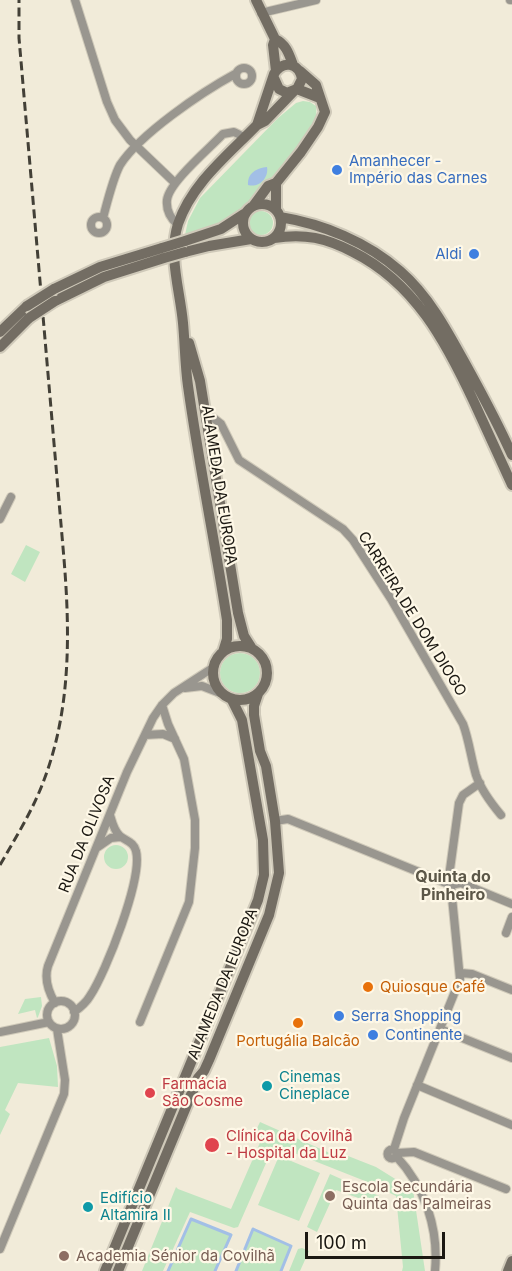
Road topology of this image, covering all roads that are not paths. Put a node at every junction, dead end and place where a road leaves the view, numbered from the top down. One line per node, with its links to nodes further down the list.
1 (75, 0): 14 (street)
2 (256, 0): 5 (main road)
3 (316, 0): 4 (street)
4 (296, 2): 5 (street)
5 (261, 13): 6 (main road)
6 (275, 39): 7 (main road); 9 (main road)
7 (297, 68): 9 (main road); 10 (main road); 11 (main road)
8 (235, 74): 14 (street)
9 (275, 75): 10 (main road); 12 (main road, ALAMEDA DA EUROPA)
10 (296, 90): 11 (main road); 12 (main road, ALAMEDA DA EUROPA)
11 (320, 98): 16 (main road)
12 (257, 124): 13 (main road, ALAMEDA DA EUROPA)
13 (244, 137): 15 (street); 21 (main road, ALAMEDA DA EUROPA)
14 (137, 147): 15 (street); 20 (street)
15 (175, 183): 21 (street)
16 (276, 183): 17 (main road); 19 (main road)
17 (254, 205): 18 (main road); 19 (main road)
18 (245, 214): 23 (main road); 24 (main road)
19 (278, 214): 22 (main road); 30 (main road)
20 (103, 218)
21 (178, 225): 26 (main road, ALAMEDA DA EUROPA)
22 (274, 238): 23 (main road); 31 (main road)
23 (250, 239): 24 (main road)
24 (185, 247): 25 (main road, bridge)
25 (28, 312): 27 (main road); 28 (main road)
26 (183, 323): 29 (main road, ALAMEDA DA EUROPA); 35 (main road, ALAMEDA DA EUROPA)
27 (0, 332)
28 (0, 347)
29 (205, 416): 34 (main road, ALAMEDA DA EUROPA); 44 (street, CARREIRA DE DOM DIOGO)
30 (512, 455)
31 (512, 485)
32 (11, 497): 33 (street)
33 (0, 519)
34 (251, 647): 35 (main road); 39 (main road, ALAMEDA DA EUROPA)
35 (223, 652): 36 (main road, ALAMEDA DA EUROPA)
36 (214, 667): 37 (street, RUA DA OLIVOSA); 38 (main road)
37 (183, 688): 38 (street); 41 (street, RUA DA OLIVOSA)
38 (220, 693): 40 (main road)
39 (258, 694): 40 (main road); 47 (main road, ALAMEDA DA EUROPA)
40 (232, 700): 70 (main road, ALAMEDA DA EUROPA)
41 (162, 705): 42 (street, RUA DA OLIVOSA); 43 (street)
42 (145, 735): 43 (street); 45 (street, RUA DA OLIVOSA)
43 (175, 739): 59 (street)
44 (480, 783): 46 (street, CARREIRA DE DOM DIOGO); 50 (street)
45 (110, 815): 48 (street); 49 (street, RUA DA OLIVOSA)
46 (501, 815)
47 (275, 821): 50 (street); 71 (main road, ALAMEDA DA EUROPA)
48 (120, 837): 49 (street); 57 (street)
49 (97, 847): 56 (street, RUA DA OLIVOSA)
50 (449, 884): 51 (street); 54 (street)
51 (512, 904)
52 (512, 917): 53 (street)
53 (506, 933)
54 (461, 974): 55 (street); 61 (street)
55 (512, 990)
56 (54, 1003): 57 (street); 58 (street)
57 (74, 1012): 60 (street)
58 (49, 1022): 60 (street); 62 (street)
59 (140, 1022)
60 (57, 1029): 68 (street)
61 (440, 1029): 63 (street); 64 (street)
62 (0, 1032)
63 (512, 1058)
64 (417, 1085): 65 (street); 66 (street)
65 (512, 1125)
66 (395, 1153): 67 (street); 72 (street)
67 (506, 1189)
68 (0, 1249)
69 (512, 1261): 73 (main road)
70 (105, 1271)
71 (118, 1271)
72 (435, 1271)
73 (508, 1271)

